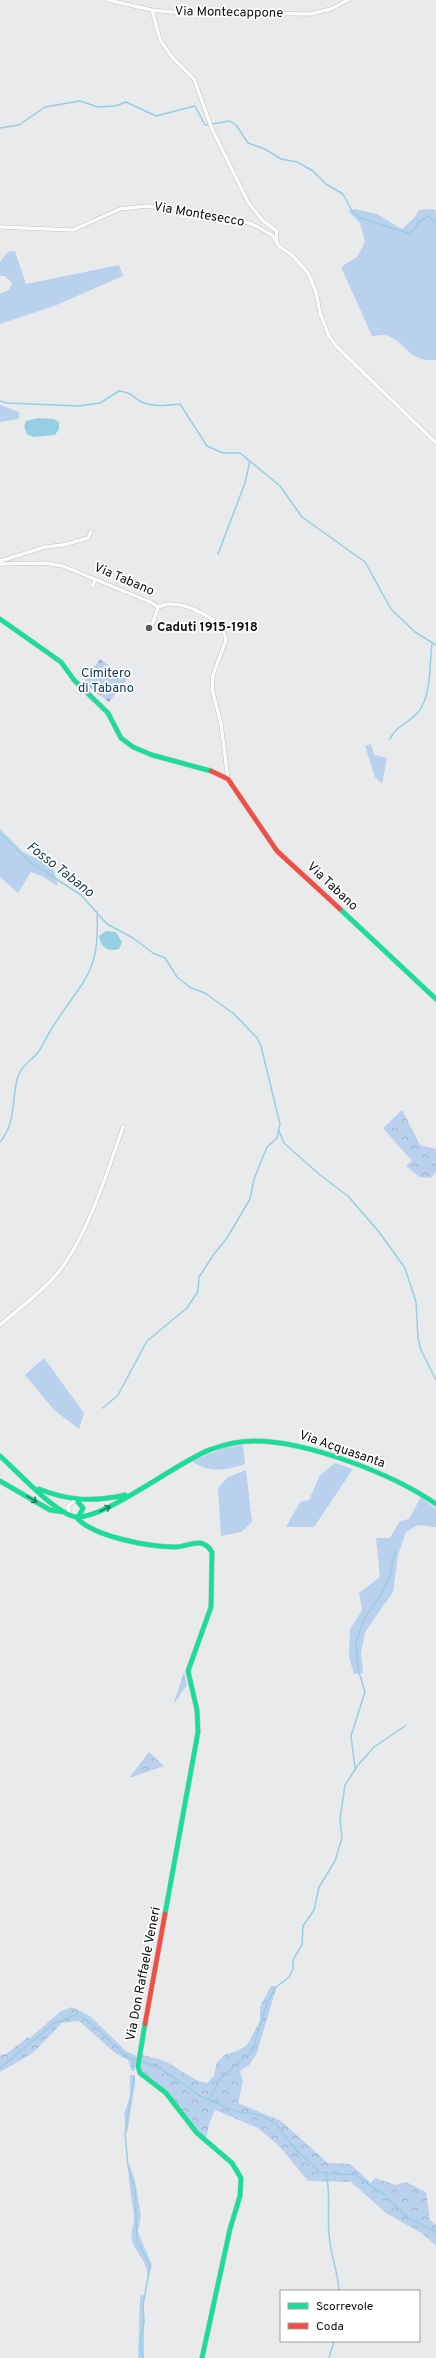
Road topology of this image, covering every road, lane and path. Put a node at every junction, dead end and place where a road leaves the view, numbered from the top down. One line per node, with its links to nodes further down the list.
1 (108, 0): 3 (street, Via Montecappone)
2 (348, 0): 3 (street, Via Montecappone)
3 (152, 10): 5 (street)
4 (0, 227): 5 (street, Via Montesecco)
5 (276, 241): 6 (street, Via Montesecco)
6 (436, 443)
7 (91, 532): 8 (street)
8 (0, 561)
9 (0, 564): 10 (street, Via Tabano)
10 (94, 579): 11 (street); 12 (street, Via Tabano)
11 (93, 586)
12 (158, 607): 14 (street); 15 (street, Via Tabano)
13 (0, 619): 15 (street)
14 (152, 625)
15 (228, 779): 16 (street, Via Tabano)
16 (436, 999)
17 (123, 1127): 18 (street)
18 (0, 1325)
19 (0, 1456): 21 (street)
20 (0, 1480): 25 (street, one-way to 25)
21 (36, 1487): 23 (street); 25 (street)
22 (128, 1495): 23 (street, Via Acquasanta); 24 (street, Via Acquasanta); 26 (street, Via Acquasanta, one-way to 22)
23 (76, 1502): 25 (street); 26 (street)
24 (436, 1504)
25 (67, 1513): 26 (street)
26 (78, 1516): 27 (street, Via Don Raffaele Veneri)
27 (202, 2358)

